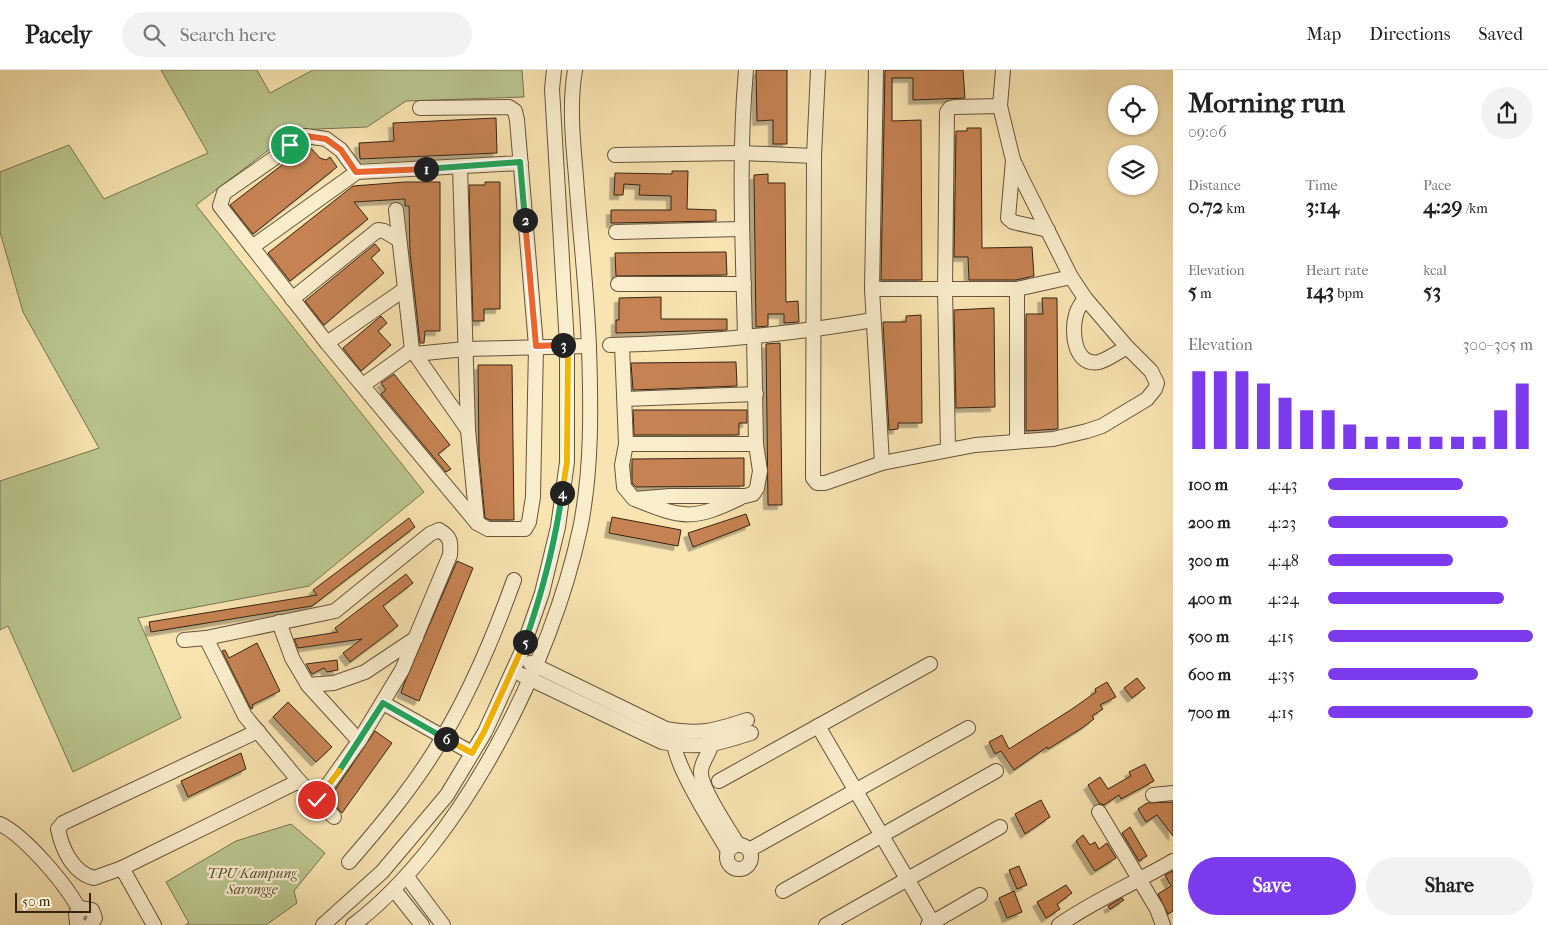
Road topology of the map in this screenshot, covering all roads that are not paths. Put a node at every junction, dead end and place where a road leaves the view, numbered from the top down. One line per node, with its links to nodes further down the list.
1 (554, 70): 35 (street)
2 (575, 70): 37 (street)
3 (746, 70): 9 (street)
4 (818, 70): 11 (street)
5 (876, 70): 28 (street)
6 (1003, 70): 7 (street)
7 (1000, 106): 12 (street); 25 (street)
8 (420, 108): 13 (street)
9 (742, 154): 10 (street); 11 (street); 17 (street)
10 (615, 155)
11 (814, 156): 32 (street)
12 (1013, 160): 18 (street); 18 (street)
13 (520, 162): 14 (street); 36 (street)
14 (460, 167): 15 (street); 39 (street)
15 (356, 172): 21 (street); 21 (street)
16 (396, 210): 20 (street)
17 (741, 229): 19 (street); 24 (street)
18 (1048, 230): 22 (street)
19 (616, 232)
20 (399, 240): 26 (street); 30 (street)
21 (252, 248): 30 (street)
22 (1071, 276): 27 (street); 29 (street)
23 (618, 284): 24 (street)
24 (744, 284): 33 (street)
25 (944, 288): 27 (street); 28 (street); 48 (street)
26 (405, 289): 34 (street); 40 (street)
27 (1017, 289): 45 (street)
28 (872, 290): 31 (street)
29 (1085, 298): 38 (street); 38 (street)
30 (292, 299): 34 (street)
31 (873, 320): 32 (street); 49 (street)
32 (814, 330): 33 (street); 49 (street)
33 (749, 337): 42 (street); 43 (street)
34 (327, 343): 41 (street)
35 (568, 345): 36 (street); 37 (street); 58 (street)
36 (536, 346): 39 (street); 52 (street)
37 (589, 346): 60 (street)
38 (1127, 347): 45 (street)
39 (465, 349): 40 (street); 44 (street)
40 (413, 352): 41 (street); 44 (street)
41 (363, 385): 52 (street)
42 (756, 394): 43 (street); 47 (street)
43 (625, 399): 46 (street)
44 (468, 430): 52 (street)
45 (1018, 442): 48 (street)
46 (626, 444): 47 (street); 51 (street)
47 (756, 444): 50 (street)
48 (948, 450): 49 (street)
49 (882, 463)
50 (745, 496): 51 (street); 51 (street)
51 (634, 499)
52 (477, 523)
53 (514, 580): 67 (street)
54 (279, 622): 55 (street); 56 (street); 61 (street)
55 (206, 638): 57 (street); 66 (street)
56 (416, 638): 61 (street); 62 (street)
57 (184, 640)
58 (516, 664): 60 (street); 71 (street)
59 (930, 664): 63 (street)
60 (533, 672): 68 (street); 88 (street)
61 (308, 685): 70 (street)
62 (383, 703): 67 (street); 70 (street)
63 (818, 726): 74 (street); 75 (street)
64 (749, 727): 69 (street)
65 (968, 728): 75 (street)
66 (258, 731): 73 (street); 87 (street)
67 (443, 737): 71 (street); 86 (street)
68 (673, 737): 69 (street); 84 (street)
69 (711, 739): 84 (street)
70 (360, 741): 78 (street)
71 (472, 753): 94 (street)
72 (996, 771): 83 (street)
73 (299, 781): 78 (street); 87 (street)
74 (720, 781)
75 (855, 791): 83 (street); 84 (street)
76 (1173, 793): 77 (street)
77 (1152, 795)
78 (317, 800): 80 (street)
79 (1099, 812): 90 (street)
80 (334, 816)
81 (0, 824): 95 (street)
82 (1000, 827): 89 (street)
83 (882, 836): 89 (street); 92 (street)
84 (738, 849)
85 (1173, 861): 90 (street)
86 (349, 862)
87 (122, 868): 100 (street)
88 (407, 877): 91 (street); 104 (street)
89 (907, 879): 97 (street); 105 (street)
90 (1139, 880): 106 (street); 107 (street)
91 (394, 890): 96 (street); 103 (street)
92 (783, 891)
93 (980, 895): 97 (street)
94 (352, 900): 96 (street); 101 (street)
95 (80, 911): 98 (street); 99 (street)
96 (366, 915): 102 (street)
97 (932, 924)
98 (80, 925)
99 (91, 925)
100 (154, 925)
101 (323, 925)
102 (353, 925)
103 (422, 925)
104 (443, 925)
105 (826, 925)
106 (1059, 925)
107 (1163, 925)

